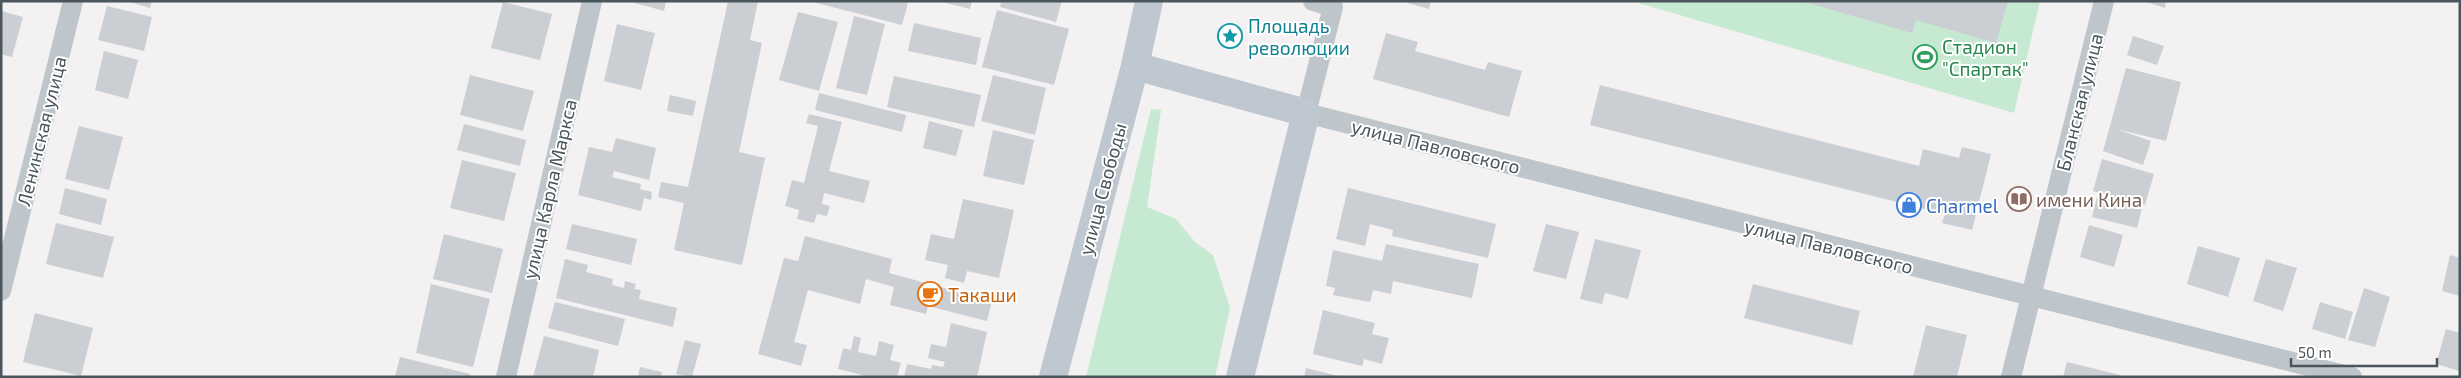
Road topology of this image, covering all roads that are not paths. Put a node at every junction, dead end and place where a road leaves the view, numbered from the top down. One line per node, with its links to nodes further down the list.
1 (73, 1): 8 (street, Ленинская улица)
2 (592, 1): 10 (street, улица Карла Маркса)
3 (1149, 1): 6 (main road, улица Свободы)
4 (1313, 1): 7 (street)
5 (2104, 1): 9 (street, Бланская улица)
6 (1135, 66): 7 (main road); 11 (main road, улица Свободы)
7 (1306, 113): 9 (street, улица Павловского); 12 (main road)
8 (1, 291)
9 (2031, 297): 13 (street, Бланская улица); 14 (street, улица Павловского)
10 (506, 377)
11 (1053, 377)
12 (1240, 377)
13 (2011, 377)
14 (2352, 377)

